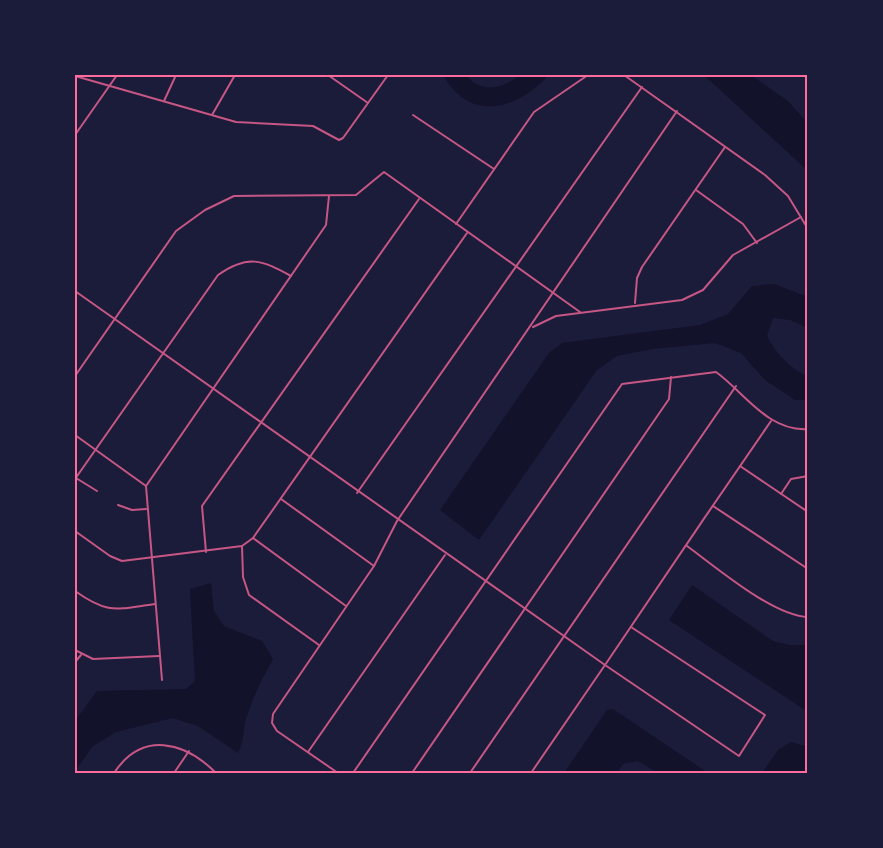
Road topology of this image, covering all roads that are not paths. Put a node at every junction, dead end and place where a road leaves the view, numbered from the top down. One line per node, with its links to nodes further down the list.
1 (117, 75): 9 (street)
2 (176, 75): 11 (street)
3 (235, 75): 14 (street)
4 (328, 75): 12 (street)
5 (388, 75): 12 (street)
6 (588, 75): 18 (street)
7 (624, 75): 10 (street)
8 (75, 76): 9 (street)
9 (110, 86): 11 (street); 16 (street)
10 (642, 87): 13 (street); 27 (street)
11 (164, 101): 14 (street)
12 (368, 103): 14 (street)
13 (677, 111): 17 (street); 30 (street)
14 (212, 115)
15 (413, 116): 18 (street)
16 (75, 135)
17 (725, 147): 19 (street); 22 (street)
18 (494, 169): 23 (street)
19 (696, 189): 26 (street); 31 (street)
20 (329, 196): 21 (street); 28 (street); 33 (street)
21 (419, 199): 23 (street); 41 (street)
22 (801, 217): 24 (street); 26 (street)
23 (456, 224): 25 (street)
24 (808, 229)
25 (468, 232): 27 (street); 45 (street)
26 (757, 243): 31 (street)
27 (516, 268): 30 (street); 51 (street)
28 (291, 276): 35 (street); 39 (street)
29 (75, 291): 33 (street)
30 (554, 293): 32 (street); 34 (street)
31 (635, 304): 32 (street)
32 (580, 312): 34 (street)
33 (114, 320): 35 (street); 36 (street)
34 (530, 328): 58 (street)
35 (162, 354): 39 (street); 44 (street)
36 (75, 376)
37 (671, 377): 38 (street); 68 (street); 72 (street)
38 (736, 386): 40 (street); 75 (street)
39 (213, 390): 41 (street); 49 (street)
40 (772, 420): 42 (street); 46 (street)
41 (260, 423): 45 (street); 63 (street)
42 (808, 429)
43 (75, 435): 44 (street)
44 (95, 450): 48 (street); 49 (street)
45 (309, 458): 51 (street); 53 (street)
46 (740, 466): 52 (street); 55 (street)
47 (808, 476): 52 (street)
48 (75, 478): 50 (street)
49 (146, 486): 56 (street)
50 (97, 491)
51 (357, 493): 58 (street)
52 (781, 495): 57 (street)
53 (281, 499): 60 (street); 66 (street)
54 (118, 505): 56 (street)
55 (713, 506): 62 (street); 67 (street)
56 (146, 509): 65 (street)
57 (808, 512)
58 (397, 521): 64 (street); 66 (street)
59 (75, 531): 65 (street)
60 (253, 538): 61 (street); 71 (street)
61 (242, 546): 63 (street); 76 (street)
62 (687, 546): 73 (street); 74 (street)
63 (206, 552): 65 (street)
64 (445, 555): 68 (street); 84 (street)
65 (151, 559): 70 (street)
66 (374, 566): 71 (street)
67 (808, 569)
68 (484, 582): 72 (street); 89 (street)
69 (75, 591): 70 (street)
70 (155, 604): 79 (street)
71 (346, 606): 76 (street)
72 (525, 609): 75 (street); 90 (street)
73 (808, 617)
74 (631, 627): 81 (street); 81 (street)
75 (564, 636): 81 (street); 91 (street)
76 (319, 645): 84 (street)
77 (75, 650): 78 (street)
78 (81, 655): 79 (street); 80 (street)
79 (159, 656): 82 (street)
80 (75, 663)
81 (605, 665): 92 (street)
82 (162, 680)
83 (189, 751): 85 (street); 86 (street); 87 (street)
84 (308, 752): 88 (street)
85 (114, 773)
86 (174, 773)
87 (216, 773)
88 (338, 773)
89 (353, 773)
90 (412, 773)
91 (470, 773)
92 (531, 773)

